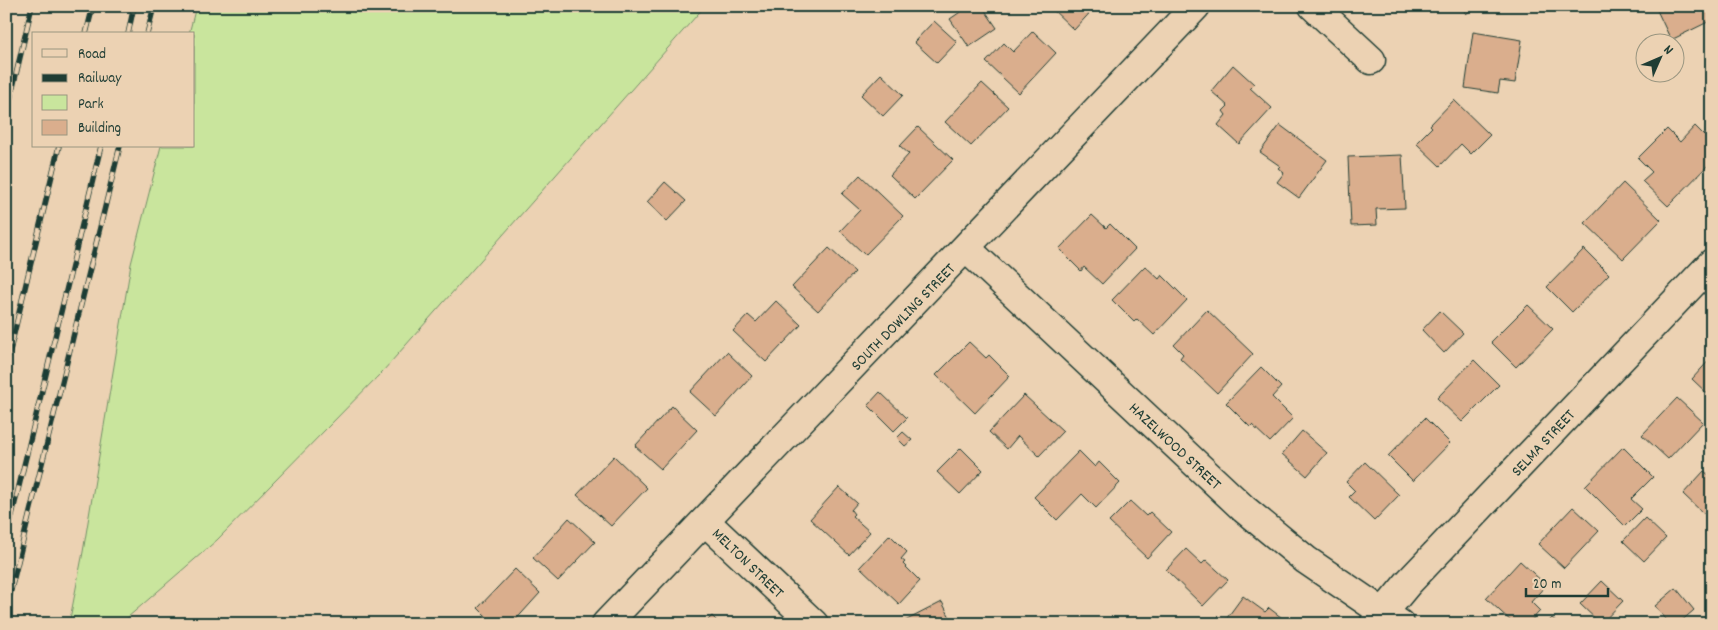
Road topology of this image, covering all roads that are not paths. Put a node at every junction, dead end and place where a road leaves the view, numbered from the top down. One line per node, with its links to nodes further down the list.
1 (1196, 6): 4 (street, SOUTH DOWLING STREET)
2 (1313, 6): 3 (street)
3 (1371, 60)
4 (966, 248): 6 (street, SOUTH DOWLING STREET); 7 (street, HAZELWOOD STREET)
5 (1712, 263): 7 (street, SELMA STREET)
6 (706, 521): 8 (street, SOUTH DOWLING STREET); 9 (street, MELTON STREET)
7 (1386, 620)
8 (606, 624)
9 (814, 624)

